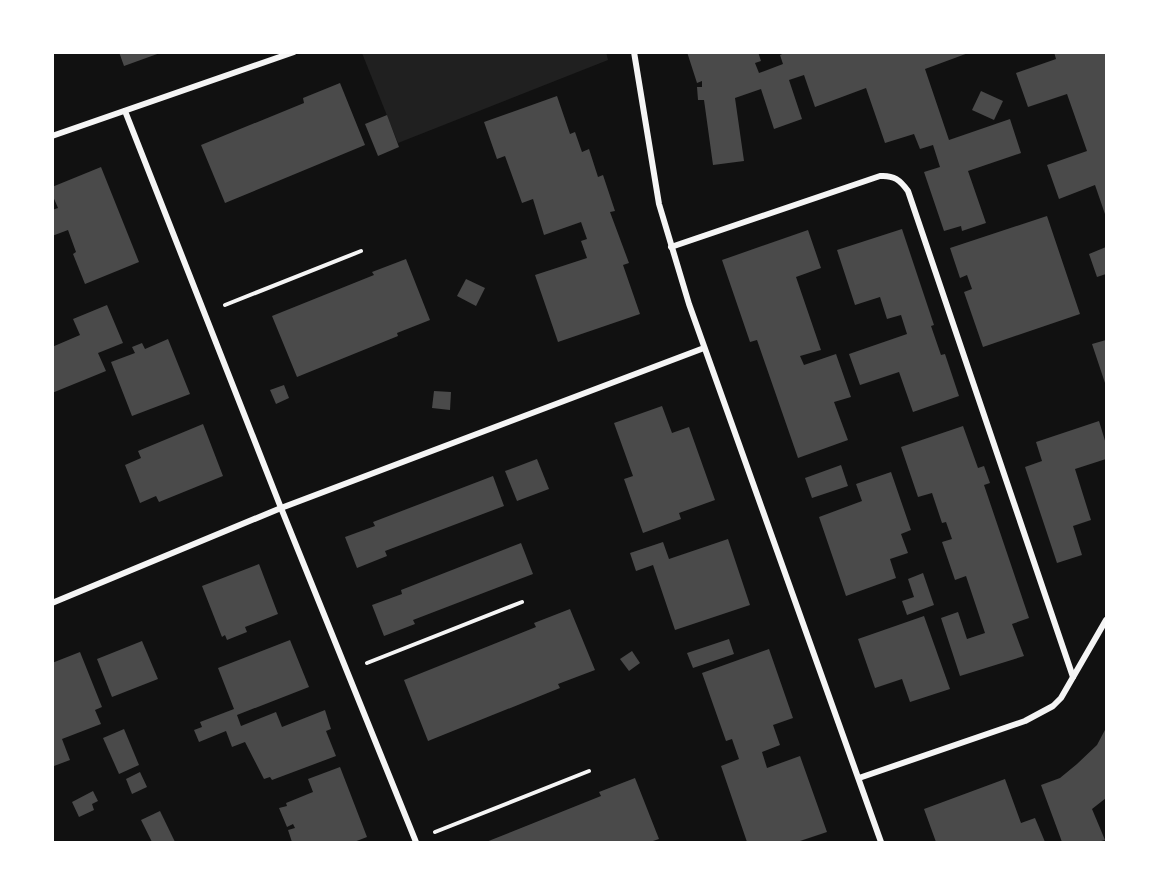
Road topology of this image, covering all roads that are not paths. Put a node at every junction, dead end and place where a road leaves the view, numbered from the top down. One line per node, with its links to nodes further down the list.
1 (294, 52): 3 (street)
2 (634, 52): 5 (street)
3 (125, 111): 4 (street); 7 (street)
4 (52, 136)
5 (671, 247): 6 (street); 10 (street)
6 (704, 348): 7 (street); 11 (street)
7 (281, 508): 8 (street); 12 (street)
8 (52, 603)
9 (1107, 620): 10 (street)
10 (1073, 676): 11 (street)
11 (859, 778): 13 (street)
12 (416, 841)
13 (881, 843)

